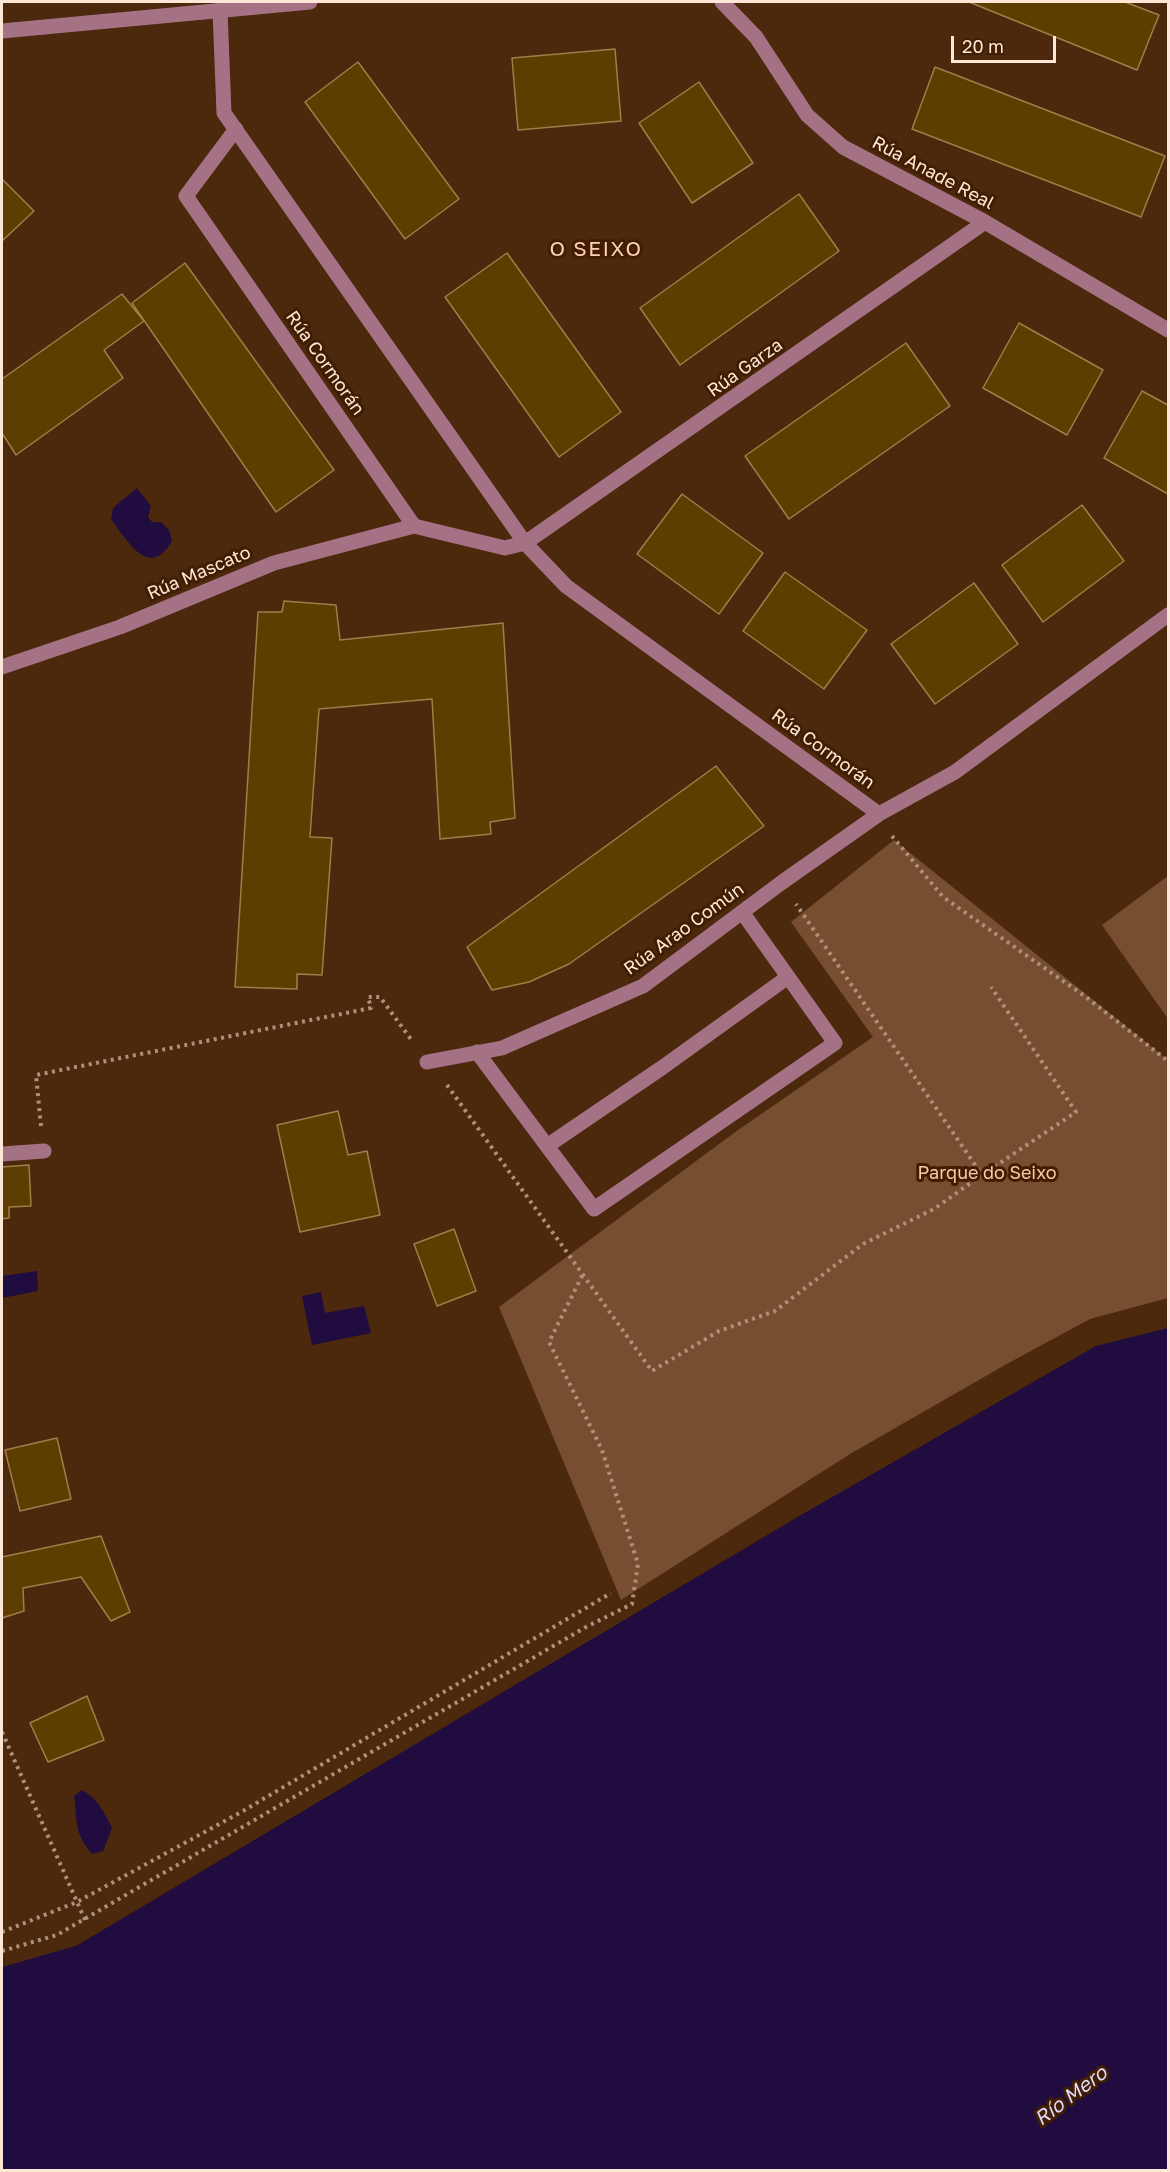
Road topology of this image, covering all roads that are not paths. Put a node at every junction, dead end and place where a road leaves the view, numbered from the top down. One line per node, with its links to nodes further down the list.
1 (310, 2): 3 (street)
2 (722, 2): 6 (street, Rúa Anade Real)
3 (220, 10): 4 (street); 5 (street, Rúa Cormorán)
4 (2, 31)
5 (236, 129): 8 (street, Rúa Cormorán); 9 (street, Rúa Cormorán)
6 (985, 222): 7 (street, Rúa Anade Real); 9 (street, Rúa Garza)
7 (1168, 330)
8 (414, 526): 9 (street); 11 (street, Rúa Mascato)
9 (525, 543): 12 (street, Rúa Cormorán)
10 (1168, 615): 12 (street, Rúa Cormorán)
11 (2, 667)
12 (879, 814): 13 (street, Rúa Arao Común)
13 (742, 912): 14 (street); 15 (street, Rúa Arao Común)
14 (788, 977): 17 (street); 17 (street)
15 (477, 1052): 16 (street, Rúa Arao Común); 17 (street)
16 (427, 1062)
17 (547, 1146)
18 (44, 1150): 19 (street)
19 (2, 1154)

